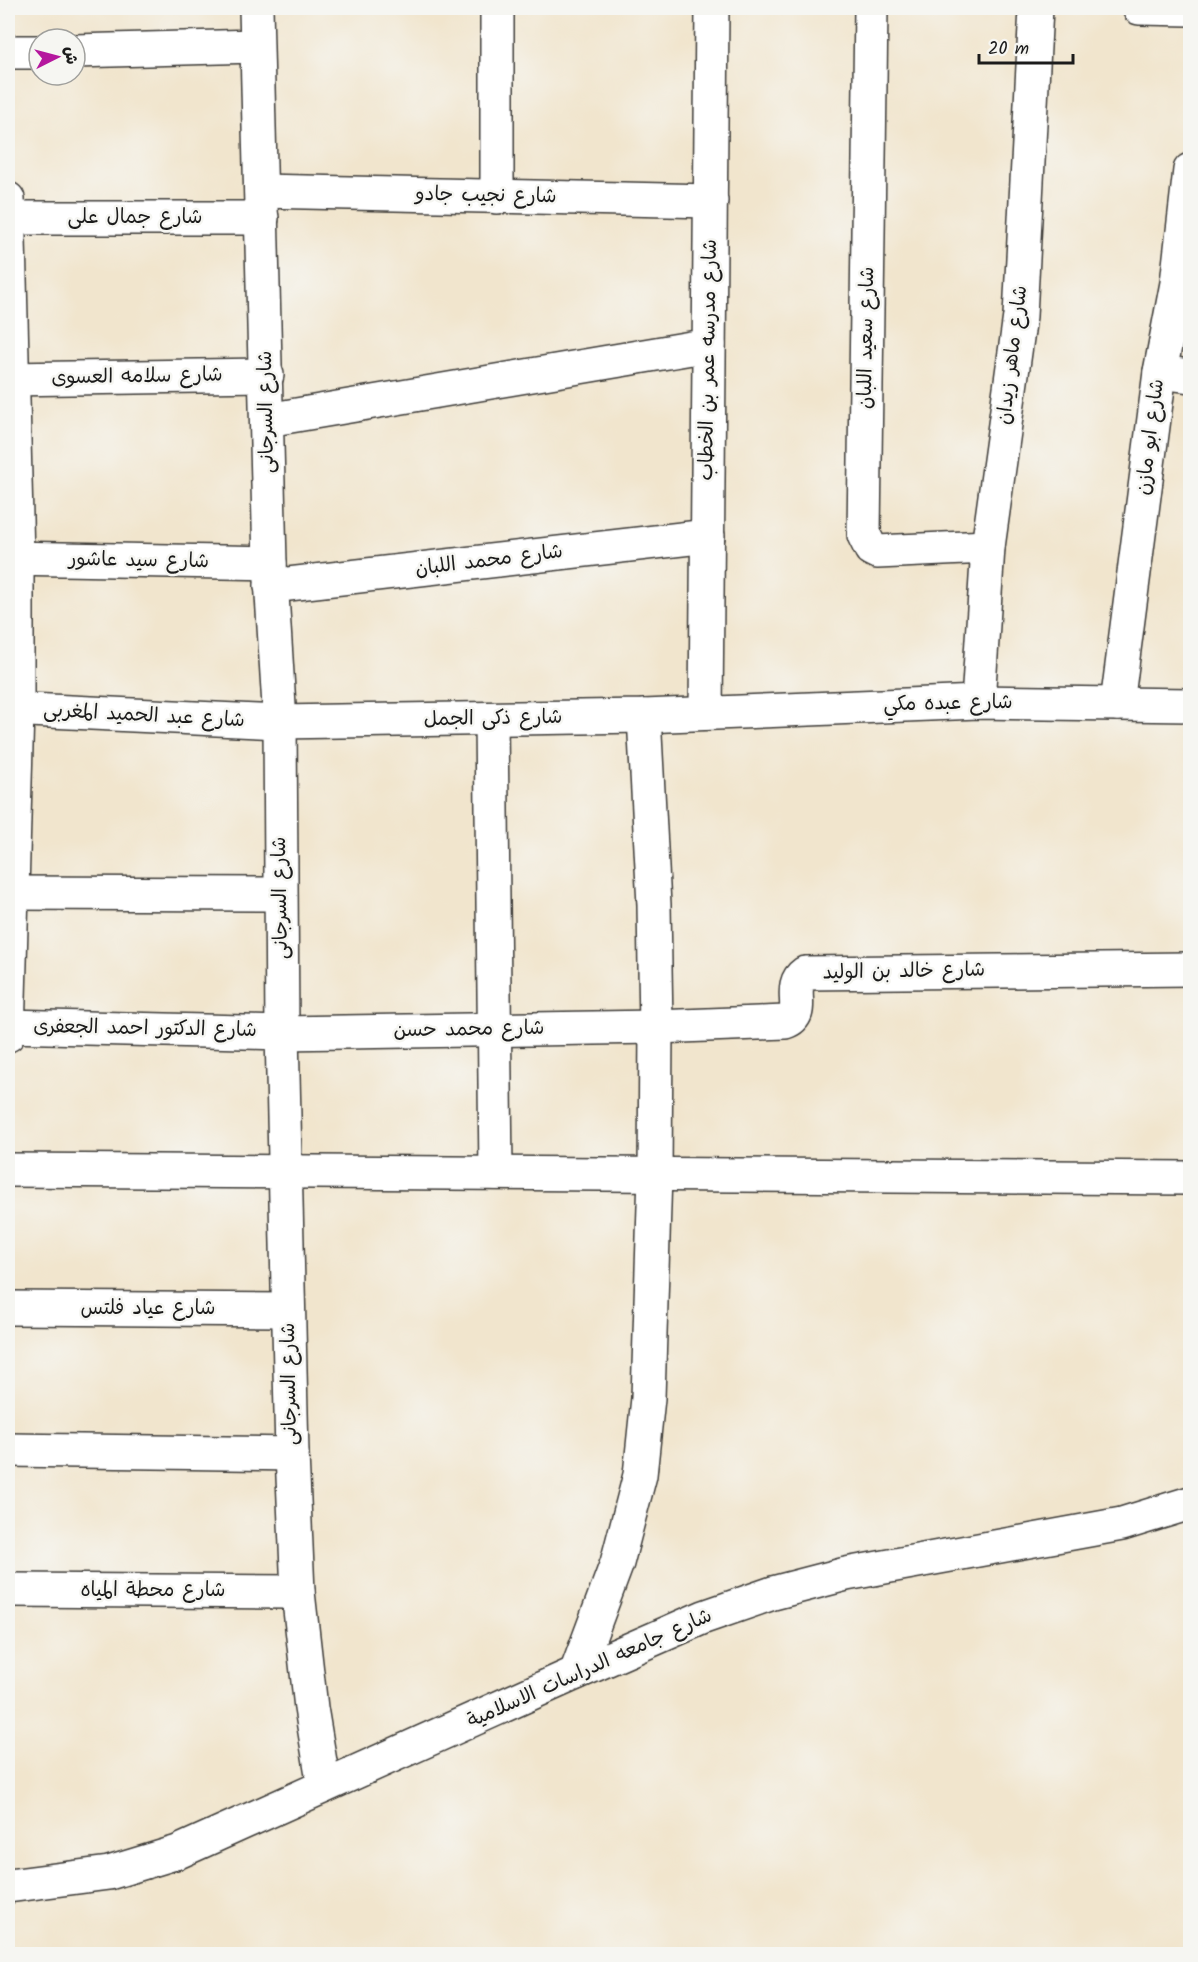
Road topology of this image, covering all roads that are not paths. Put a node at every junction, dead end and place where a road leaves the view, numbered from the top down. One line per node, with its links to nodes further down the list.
1 (256, 8): 8 (street, شارع السرجانى)
2 (497, 8): 13 (street)
3 (712, 8): 15 (street, شارع مدرسه عمر بن الخطاب)
4 (871, 8): 24 (street, شارع سعيد اللبان)
5 (1036, 8): 24 (street, شارع ماهر زيدان)
6 (1139, 8): 7 (street)
7 (1191, 9)
8 (256, 46): 9 (street); 16 (street, شارع السرجانى)
9 (87, 51)
10 (8, 52): 11 (street)
11 (27, 52)
12 (1191, 170): 19 (street, شارع ابو مازن)
13 (497, 197): 15 (street, شارع نجيب جادو); 16 (street, شارع نجيب جادو)
14 (8, 199): 17 (street)
15 (711, 201): 18 (street, شارع مدرسه عمر بن الخطاب)
16 (262, 205): 17 (street, شارع جمال على); 20 (street, شارع السرجانى)
17 (8, 218): 21 (street)
18 (709, 345): 22 (street); 23 (street, شارع مدرسه عمر بن الخطاب)
19 (1175, 374): 28 (street, شارع ابو مازن)
20 (267, 375): 21 (street, شارع سلامه العسوى); 22 (street, شارع السرجانى)
21 (10, 379): 25 (street)
22 (267, 420): 26 (street, شارع السرجانى)
23 (708, 536): 26 (street, شارع محمد اللبان); 31 (street, شارع مدرسه عمر بن الخطاب)
24 (988, 547): 27 (street, شارع ماهر زيدان)
25 (12, 558): 26 (street, شارع سيد عاشور); 30 (street)
26 (271, 574): 34 (street, شارع السرجانى)
27 (978, 702): 28 (street, شارع عبده مكي); 31 (street, شارع عبده مكي)
28 (1117, 704): 29 (street, شارع عبده مكي)
29 (1191, 705)
30 (12, 709): 34 (street, شارع عبد الحميد المغربى); 35 (street)
31 (706, 713): 32 (street, شارع ذكى الجمل)
32 (645, 716): 33 (street, شارع ذكى الجمل); 39 (street)
33 (491, 720): 34 (street, شارع ذكى الجمل); 40 (street)
34 (280, 722): 36 (street, شارع السرجانى)
35 (10, 893): 36 (street); 38 (street)
36 (280, 894): 41 (street, شارع السرجانى)
37 (1191, 969): 39 (street, شارع خالد بن الوليد)
38 (8, 1026): 41 (street, شارع الدكتور احمد الجعفرى); 42 (street)
39 (656, 1027): 40 (street, شارع محمد حسن); 46 (street)
40 (495, 1030): 41 (street, شارع محمد حسن); 45 (street)
41 (282, 1033): 44 (street, شارع السرجانى)
42 (8, 1035)
43 (8, 1170): 44 (street)
44 (286, 1171): 45 (street); 49 (street, شارع السرجانى)
45 (496, 1173): 46 (street)
46 (655, 1174): 47 (street); 55 (street)
47 (1191, 1178)
48 (8, 1308): 49 (street, شارع عياد فلتس)
49 (288, 1310): 51 (street, شارع السرجانى)
50 (8, 1450): 51 (street)
51 (292, 1454): 54 (street, شارع السرجانى)
52 (1191, 1503): 55 (street, شارع جامعه الدراسات الاسلامية)
53 (8, 1590): 54 (street, شارع محطة المياه)
54 (298, 1592): 56 (street, شارع السرجانى)
55 (576, 1673): 56 (street, شارع جامعه الدراسات الاسلامية)
56 (324, 1786): 57 (street, شارع جامعه الدراسات الاسلامية)
57 (8, 1886)

